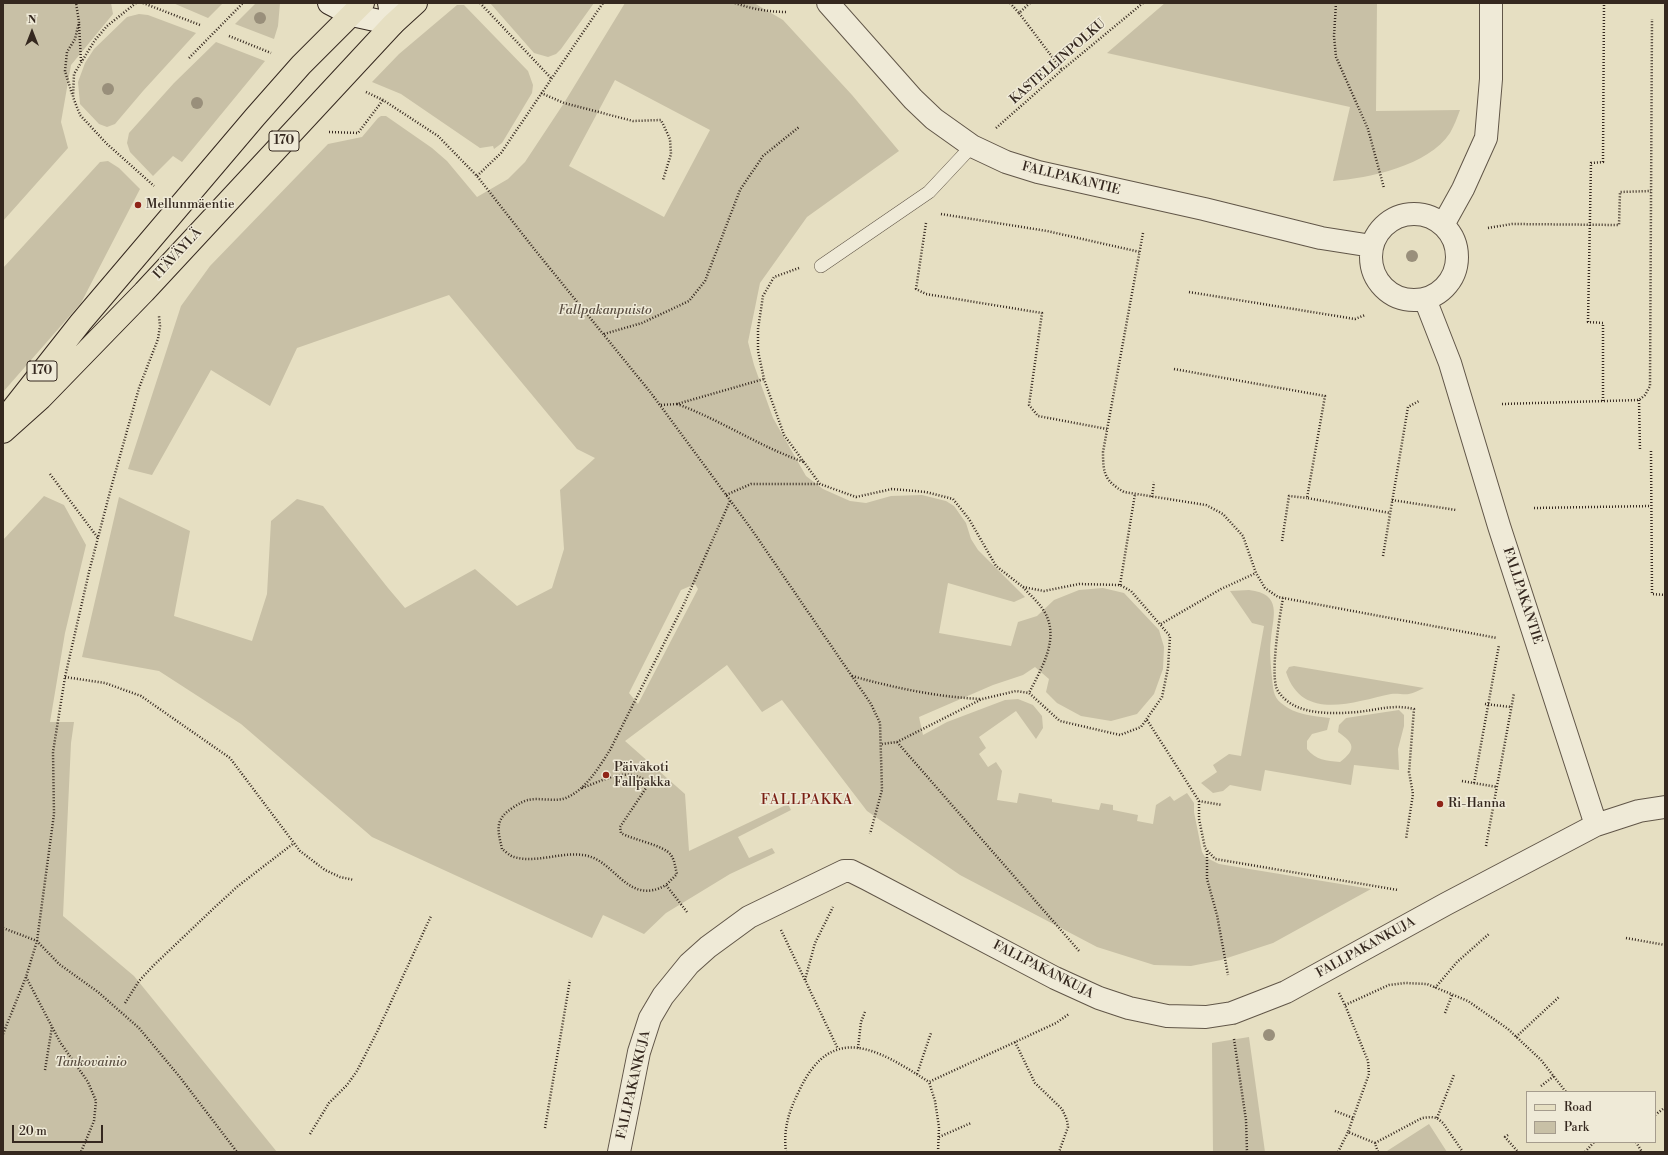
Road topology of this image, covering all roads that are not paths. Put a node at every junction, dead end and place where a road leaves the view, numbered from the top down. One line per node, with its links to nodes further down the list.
1 (329, 3): 6 (street)
2 (389, 3): 7 (street)
3 (416, 3): 7 (main road, ITÄVÄYLÄ / 170)
4 (828, 3): 8 (street, FALLPAKANTIE)
5 (1491, 3): 9 (street)
6 (358, 9): 7 (street); 13 (main road, 170)
7 (393, 24): 14 (main road, ITÄVÄYLÄ / 170)
8 (972, 146): 10 (street, FALLPAKANTIE); 11 (lane)
9 (1443, 225): 10 (street); 12 (street)
10 (1372, 246): 12 (street)
11 (820, 266)
12 (1425, 299): 16 (street, FALLPAKANTIE)
13 (3, 421)
14 (3, 432)
15 (1665, 807): 16 (street)
16 (1596, 825): 17 (street, FALLPAKANKUJA)
17 (619, 1152)

